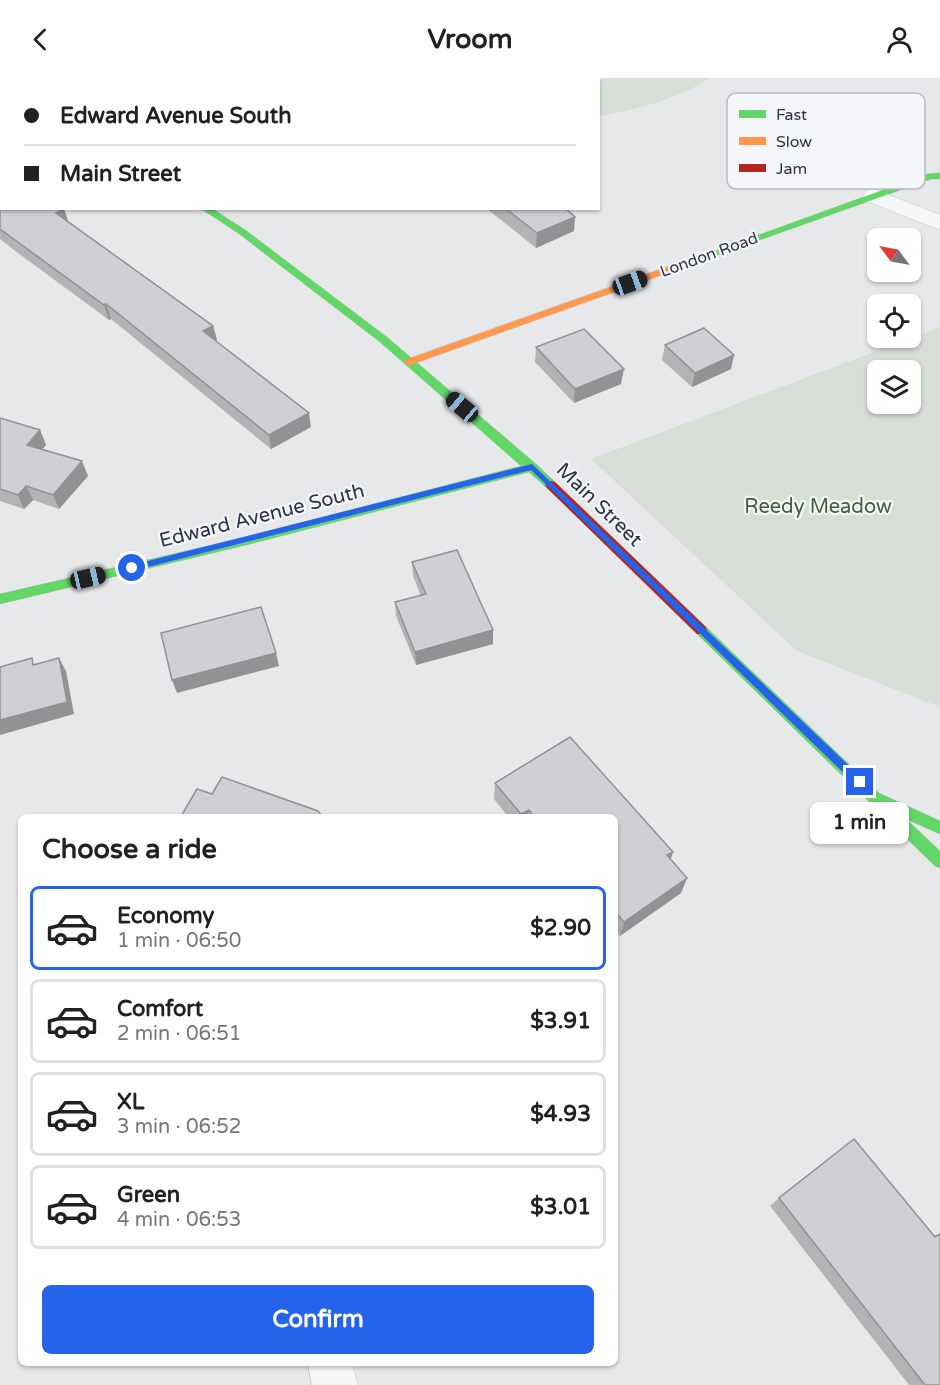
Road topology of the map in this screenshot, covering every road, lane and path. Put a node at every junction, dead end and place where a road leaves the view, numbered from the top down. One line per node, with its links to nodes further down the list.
1 (940, 176): 2 (main road, London Road)
2 (925, 178)
3 (894, 189): 4 (main road, London Road)
4 (874, 196): 6 (street); 7 (main road, London Road)
5 (207, 210): 7 (main road, Main Street)
6 (940, 223)
7 (409, 362): 8 (main road, Main Street)
8 (532, 467): 9 (main road, Edward Avenue South); 10 (main road, Main Street)
9 (0, 599)
10 (876, 798): 11 (main road); 12 (main road, Main Street)
11 (940, 828)
12 (940, 861)
13 (330, 1366): 14 (street)
14 (335, 1385)

